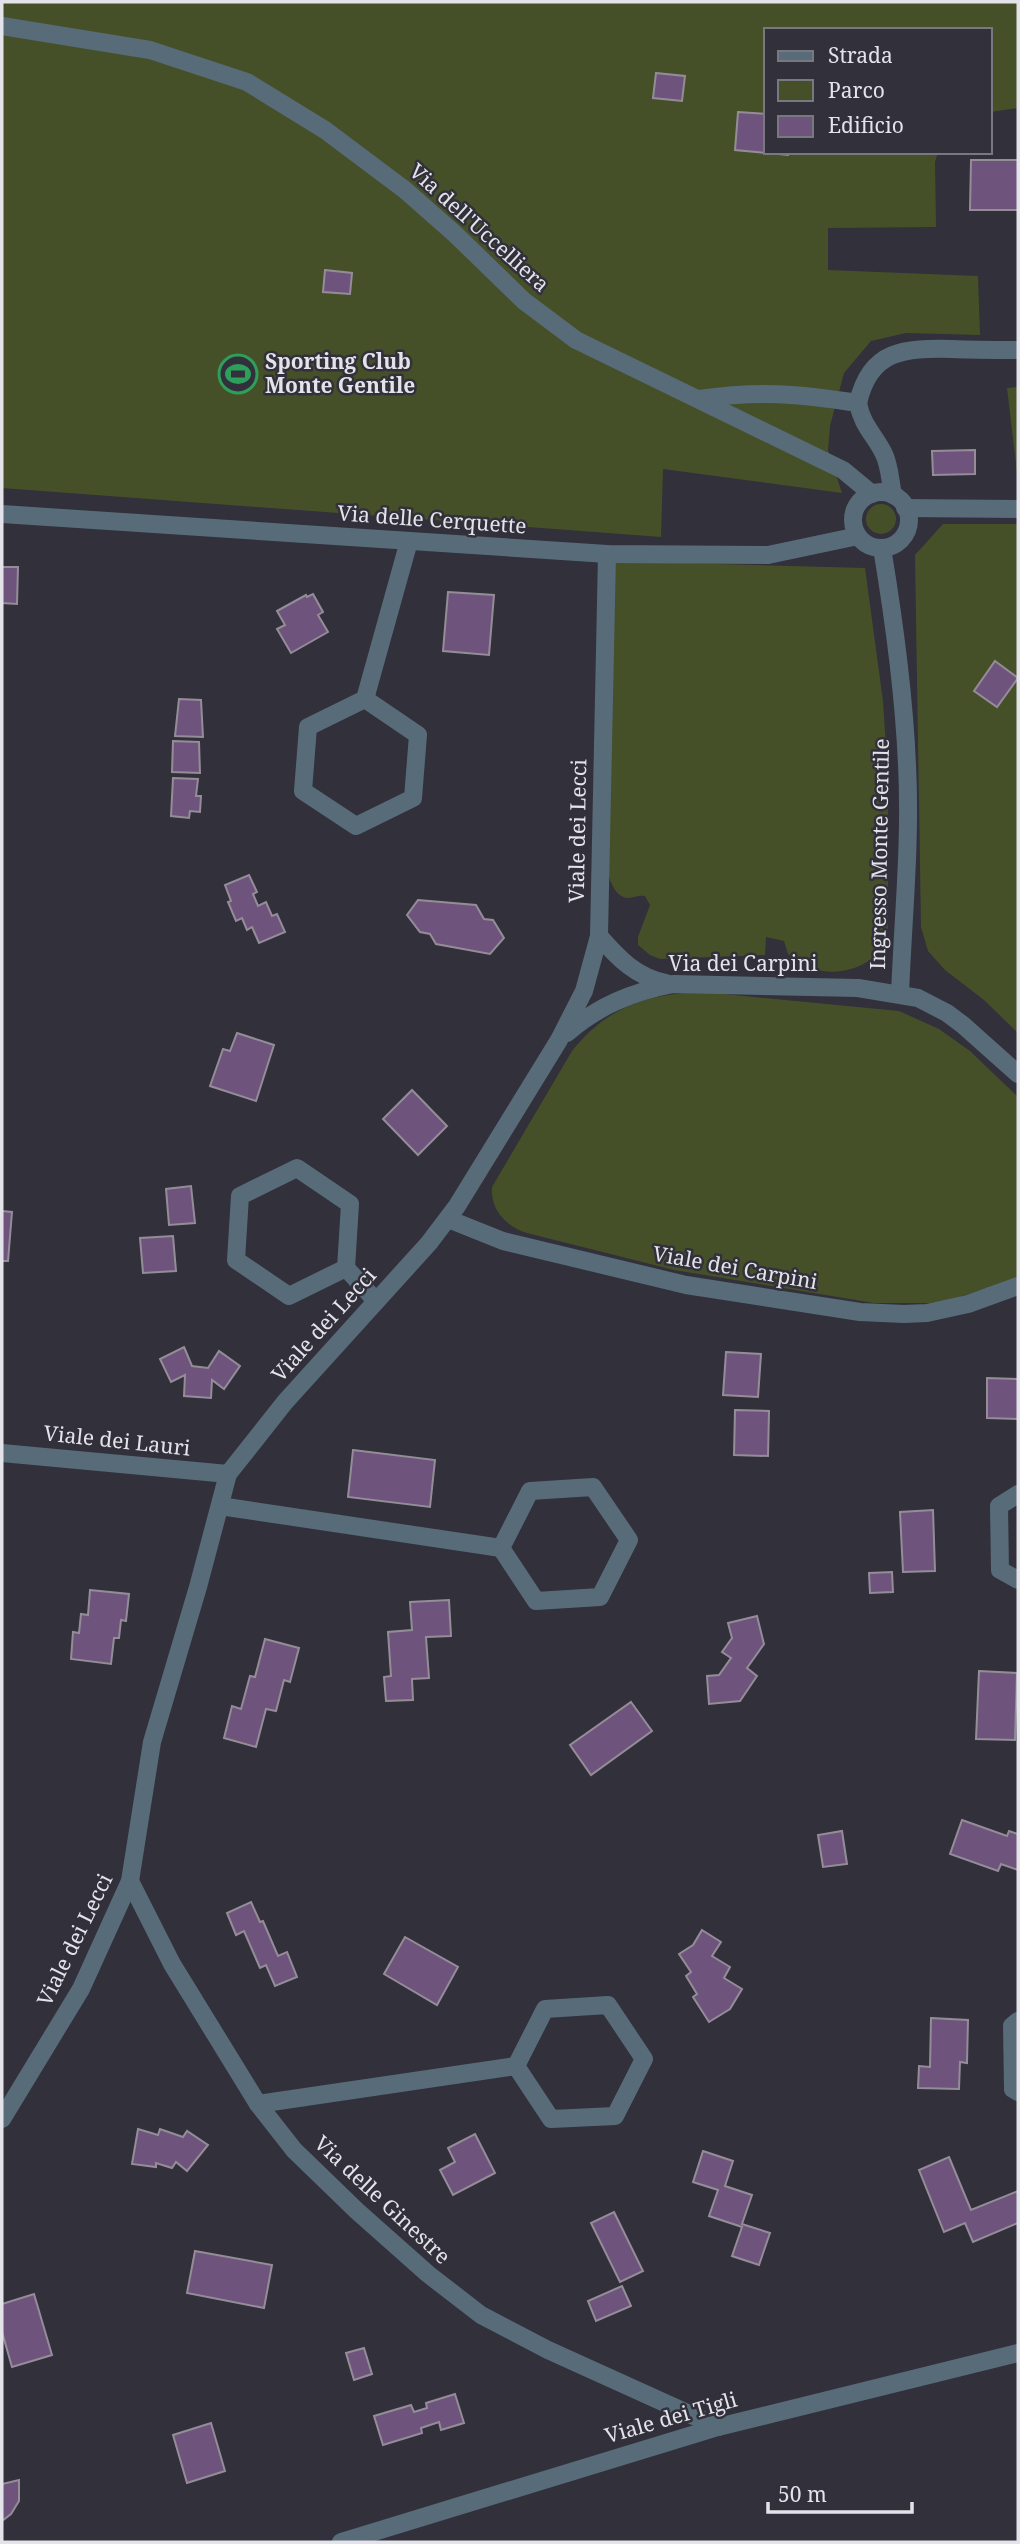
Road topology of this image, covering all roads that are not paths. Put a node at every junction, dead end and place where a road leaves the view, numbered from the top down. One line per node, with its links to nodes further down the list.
1 (2, 26): 3 (street, Via dell'Uccelliera)
2 (1018, 351): 4 (street)
3 (699, 399): 4 (street); 5 (street, Via dell'Uccelliera)
4 (858, 402): 6 (street)
5 (872, 494): 6 (street); 9 (street)
6 (899, 501): 7 (street); 11 (street)
7 (1018, 509)
8 (2, 514): 10 (street, Via delle Cerquette)
9 (858, 536): 11 (street); 12 (street, Via delle Cerquette)
10 (409, 541): 12 (street, Via delle Cerquette); 13 (street)
11 (882, 548): 16 (street, Ingresso Monte Gentile)
12 (607, 554): 14 (street, Viale dei Lecci)
13 (365, 699): 13 (street)
14 (599, 936): 15 (street); 17 (street, Viale dei Lecci)
15 (673, 984): 16 (street, Via dei Carpini); 17 (street, Via dei Carpini)
16 (900, 994): 18 (street, Via dei Carpini)
17 (559, 1040): 19 (street, Viale dei Lecci)
18 (1018, 1074)
19 (448, 1219): 21 (street, Viale dei Carpini); 22 (street, Viale dei Lecci)
20 (346, 1268): 20 (street); 22 (street)
21 (1018, 1286)
22 (376, 1301): 24 (street, Viale dei Lecci)
23 (2, 1453): 24 (street, Viale dei Lauri)
24 (228, 1474): 26 (street, Viale dei Lecci)
25 (1018, 1494): 28 (street)
26 (220, 1506): 27 (street); 29 (street, Viale dei Lecci)
27 (501, 1548): 27 (street)
28 (1018, 1580)
29 (130, 1881): 33 (street, Via delle Ginestre); 34 (street, Viale dei Lecci)
30 (1018, 2021): 32 (street)
31 (516, 2066): 31 (street); 33 (street)
32 (1018, 2092)
33 (258, 2104): 36 (street, Via delle Ginestre)
34 (2, 2119)
35 (1018, 2353): 36 (street, Viale dei Tigli)
36 (718, 2427): 37 (street, Viale dei Tigli)
37 (341, 2542)

